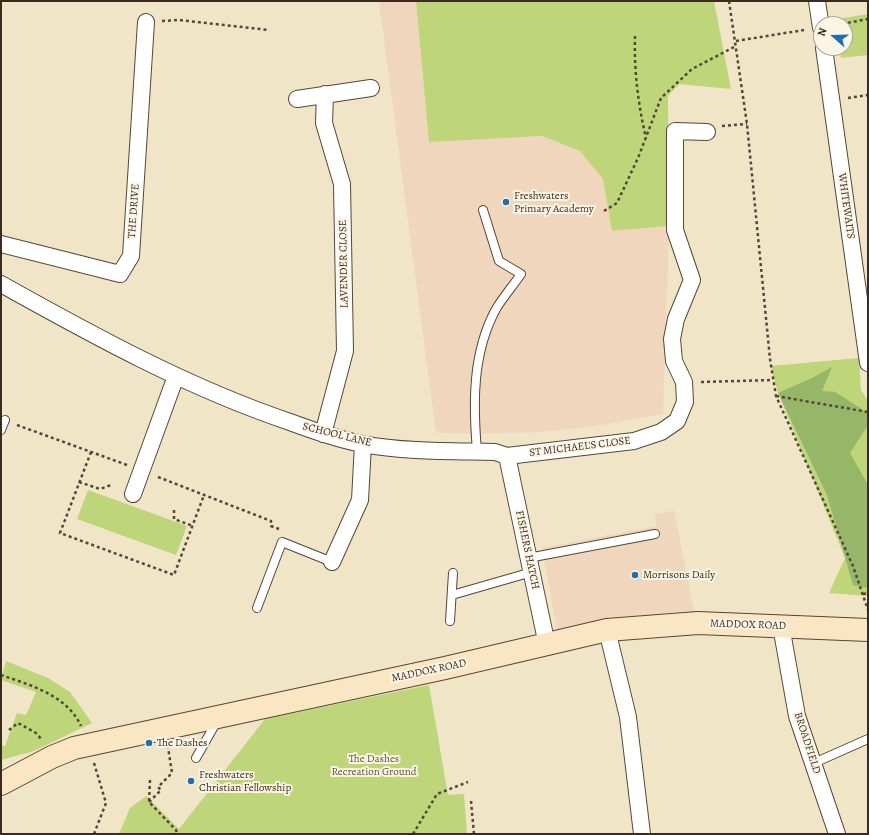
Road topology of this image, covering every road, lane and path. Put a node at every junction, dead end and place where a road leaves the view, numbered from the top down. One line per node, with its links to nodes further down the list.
1 (729, 1): 10 (path)
2 (817, 1): 3 (street)
3 (819, 16)
4 (868, 19): 6 (path)
5 (146, 22): 8 (path); 19 (street, THE DRIVE)
6 (853, 22)
7 (813, 29): 10 (path)
8 (269, 30)
9 (635, 36): 17 (path)
10 (736, 41): 15 (path)
11 (825, 56): 21 (street, WHITEWAITS)
12 (371, 88): 13 (street)
13 (325, 94): 14 (street); 29 (street, LAVENDER CLOSE)
14 (297, 98)
15 (747, 124): 16 (path); 23 (path)
16 (707, 132): 24 (street, ST MICHAEL'S CLOSE)
17 (646, 138)
18 (483, 210): 31 (lane)
19 (1, 244)
20 (1, 284): 22 (street, SCHOOL LANE)
21 (868, 363)
22 (176, 376): 29 (street, SCHOOL LANE); 34 (street)
23 (773, 380): 24 (path); 25 (path)
24 (684, 382): 33 (street, ST MICHAEL'S CLOSE)
25 (776, 396): 26 (path); 47 (path)
26 (868, 412)
27 (5, 420): 28 (lane); 32 (path)
28 (1, 430)
29 (323, 434): 30 (street, SCHOOL LANE)
30 (363, 444): 31 (street, SCHOOL LANE); 43 (street)
31 (477, 451): 33 (street, SCHOOL LANE)
32 (91, 452): 34 (path); 35 (path)
33 (506, 456): 44 (street, FISHERS HATCH)
34 (142, 470): 37 (street); 38 (path)
35 (79, 482): 36 (path); 40 (path)
36 (111, 485)
37 (133, 494)
38 (204, 495): 40 (path); 42 (path)
39 (174, 510): 40 (path)
40 (193, 526)
41 (655, 534): 44 (lane)
42 (282, 542): 43 (lane); 49 (lane)
43 (332, 562)
44 (530, 565): 48 (lane); 55 (street, FISHERS HATCH)
45 (453, 574): 48 (lane)
46 (868, 593): 47 (path)
47 (864, 594): 50 (path)
48 (452, 595): 51 (lane)
49 (257, 608)
50 (868, 610)
51 (450, 621)
52 (782, 626): 53 (street, MADDOX ROAD); 54 (street, MADDOX ROAD); 64 (street, BROADFIELD)
53 (607, 630): 55 (street, MADDOX ROAD); 74 (street)
54 (868, 630)
55 (547, 645): 57 (street, MADDOX ROAD)
56 (1, 675): 61 (path)
57 (220, 717): 58 (street, MADDOX ROAD); 63 (lane)
58 (165, 728): 61 (street, MADDOX ROAD); 69 (path)
59 (9, 730): 62 (path)
60 (868, 739): 64 (lane)
61 (89, 745): 62 (street, MADDOX ROAD); 70 (path)
62 (52, 757): 67 (street, MADDOX ROAD)
63 (196, 758)
64 (814, 763): 75 (street, BROADFIELD)
65 (150, 780): 69 (path)
66 (468, 782): 72 (path)
67 (1, 784)
68 (471, 801): 73 (path)
69 (149, 802): 71 (path)
70 (94, 834)
71 (176, 834)
72 (414, 834)
73 (474, 834)
74 (642, 834)
75 (838, 834)

